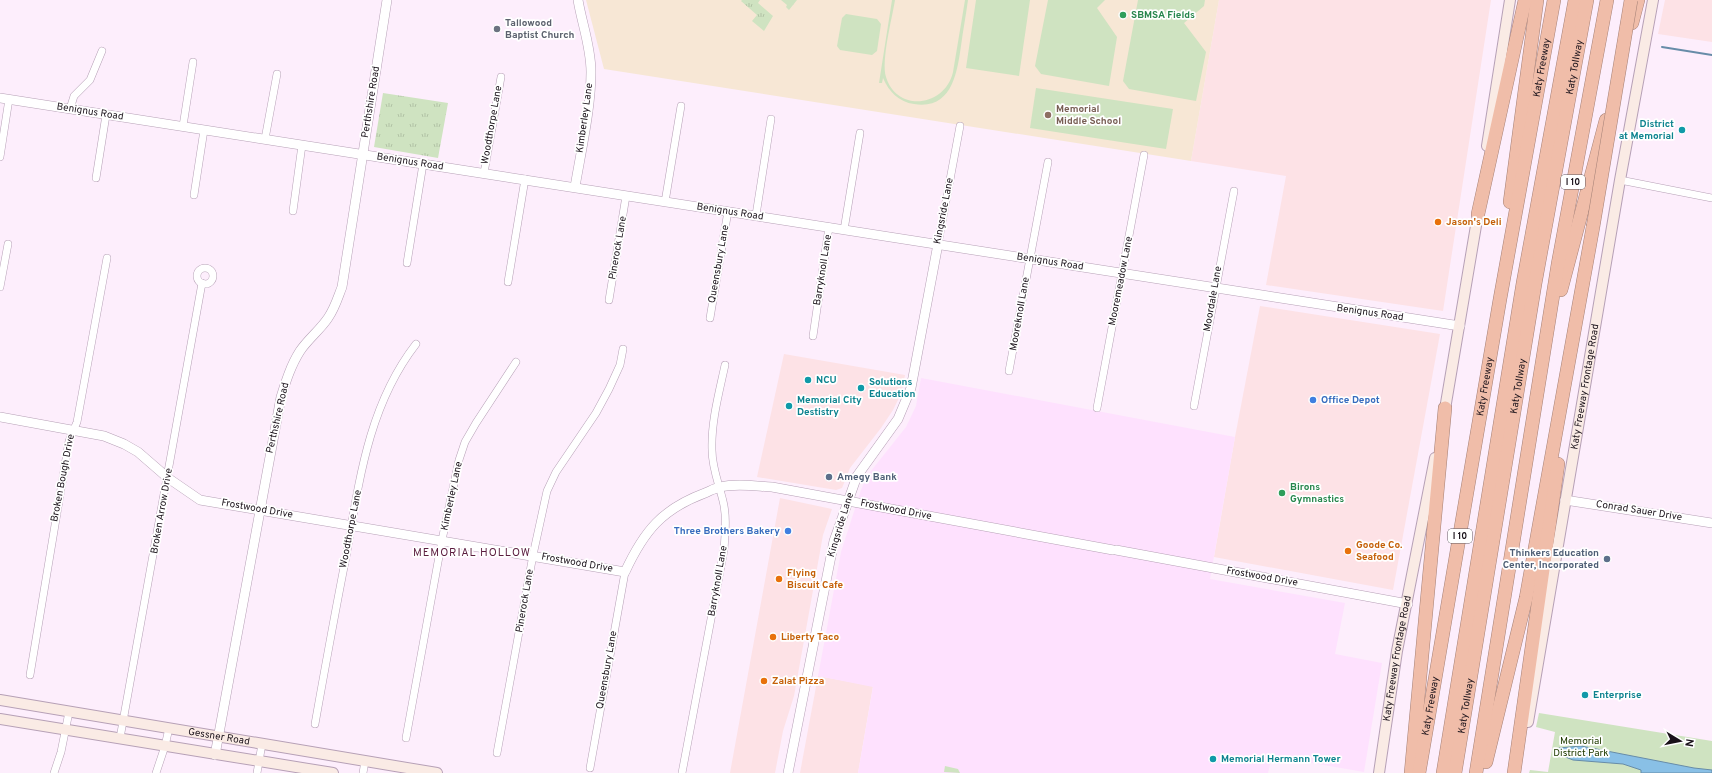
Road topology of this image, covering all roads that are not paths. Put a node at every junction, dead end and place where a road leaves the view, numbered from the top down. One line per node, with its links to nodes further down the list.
1 (387, 0): 28 (street, Perthshire Road)
2 (578, 0): 37 (street, Kimberley Lane)
3 (1510, 0): 45 (main road, Katy Freeway Frontage Road)
4 (1526, 0): 45 (highway)
5 (1537, 0): 61 (highway)
6 (1554, 0): 61 (highway, Katy Freeway / I 10)
7 (1575, 0): 116 (highway, Katy Tollway)
8 (1587, 0): 117 (highway, Katy Tollway)
9 (1607, 0): 69 (highway, I 10)
10 (1631, 0): 49 (highway, bridge)
11 (1638, 0): 69 (highway)
12 (1653, 0): 36 (main road, Katy Freeway Frontage Road)
13 (102, 51): 19 (street)
14 (193, 62): 22 (street)
15 (277, 74): 26 (street)
16 (501, 77): 33 (street, Woodthorpe Lane)
17 (5, 98): 19 (street, Benignus Road); 30 (street)
18 (681, 106): 42 (street)
19 (70, 109): 20 (street, Benignus Road)
20 (106, 115): 22 (street, Benignus Road); 34 (street)
21 (771, 119): 46 (street)
22 (183, 126): 24 (street, Benignus Road)
23 (960, 126): 51 (street, Kingsride Lane)
24 (204, 130): 26 (street, Benignus Road); 39 (street)
25 (860, 133): 48 (street, Barryknoll Lane)
26 (265, 139): 27 (street, Benignus Road)
27 (302, 145): 28 (street, Benignus Road); 43 (street)
28 (363, 155): 32 (street, Benignus Road); 80 (street, Perthshire Road)
29 (1144, 155): 55 (street, Mooremeadow Lane)
30 (0, 158)
31 (1048, 162): 53 (street, Mooreknoll Lane)
32 (423, 164): 33 (street, Benignus Road); 54 (street)
33 (484, 173): 35 (street, Benignus Road)
34 (96, 178)
35 (525, 179): 37 (street, Benignus Road); 56 (street)
36 (1620, 180): 41 (street); 78 (main road, Katy Freeway Frontage Road)
37 (575, 187): 40 (street, Benignus Road)
38 (1234, 191): 59 (street, Moordale Lane)
39 (194, 195)
40 (626, 196): 42 (street, Benignus Road); 60 (street, Pinerock Lane)
41 (1712, 198)
42 (665, 202): 44 (street, Benignus Road)
43 (293, 211)
44 (728, 211): 46 (street, Benignus Road); 62 (street, Queensbury Lane)
45 (1478, 214): 63 (main road, Katy Freeway Frontage Road)
46 (756, 216): 47 (street, Benignus Road)
47 (829, 227): 48 (street, Benignus Road); 64 (street, Barryknoll Lane)
48 (844, 230): 51 (street, Benignus Road)
49 (1593, 230): 119 (highway); 120 (highway)
50 (8, 244): 58 (street)
51 (938, 244): 53 (street, Benignus Road); 79 (street, Kingsride Lane)
52 (107, 258): 75 (street, Broken Bough Drive)
53 (1030, 259): 55 (street, Benignus Road); 70 (street, Mooreknoll Lane)
54 (407, 263)
55 (1123, 274): 59 (street, Benignus Road); 72 (street, Mooremeadow Lane)
56 (508, 282)
57 (202, 283): 76 (street, Broken Arrow Drive)
58 (0, 287)
59 (1215, 288): 63 (street, Benignus Road); 71 (street, Moordale Lane)
60 (609, 300)
61 (1500, 300): 115 (highway, Katy Freeway / I 10)
62 (710, 318)
63 (1460, 326): 73 (main road, Katy Freeway Frontage Road)
64 (813, 336)
65 (416, 344): 82 (street, Woodthorpe Lane)
66 (623, 349): 84 (street, Pinerock Lane)
67 (516, 362): 83 (street, Kimberley Lane)
68 (724, 365): 77 (street, Barryknoll Lane)
69 (1541, 365): 118 (highway, I 10)
70 (1009, 371)
71 (1194, 406)
72 (1097, 408)
73 (1445, 408): 86 (main road, Katy Freeway Frontage Road); 114 (highway)
74 (0, 417): 75 (street, Frostwood Drive)
75 (72, 430): 76 (street, Frostwood Drive); 87 (street, Broken Bough Drive)
76 (168, 478): 80 (street, Frostwood Drive); 91 (street, Broken Arrow Drive)
77 (719, 487): 79 (street, Frostwood Drive); 85 (street, Frostwood Drive); 111 (street, Barryknoll Lane)
78 (1565, 500): 81 (street, Conrad Sauer Drive); 121 (main road, Katy Freeway Frontage Road)
79 (847, 501): 86 (street, Frostwood Drive); 112 (street, Kingsride Lane)
80 (259, 510): 82 (street, Frostwood Drive); 95 (street, Perthshire Road)
81 (1712, 523)
82 (352, 525): 83 (street, Frostwood Drive); 92 (street, Woodthorpe Lane)
83 (442, 540): 84 (street, Frostwood Drive); 97 (street, Kimberley Lane)
84 (533, 555): 85 (street, Frostwood Drive); 100 (street, Pinerock Lane)
85 (625, 572): 104 (street, Queensbury Lane)
86 (1408, 604): 113 (main road, Katy Freeway Frontage Road)
87 (30, 675)
88 (0, 700): 89 (main road, Gessner Road)
89 (69, 712): 91 (main road, Gessner Road); 94 (street)
90 (0, 719): 94 (main road, Gessner Road)
91 (124, 721): 93 (main road, Gessner Road); 96 (street, Broken Arrow Drive)
92 (315, 724)
93 (169, 728): 95 (main road, Gessner Road); 99 (street)
94 (66, 730): 96 (main road, Gessner Road); 105 (street)
95 (219, 737): 98 (main road, Gessner Road); 101 (street, Perthshire Road)
96 (120, 738): 99 (main road, Gessner Road)
97 (406, 738)
98 (262, 744): 102 (street); 103 (main road, Gessner Road)
99 (165, 746): 101 (main road, Gessner Road); 106 (street)
100 (497, 753)
101 (216, 755): 102 (main road, Gessner Road)
102 (260, 761): 107 (street); 108 (main road, Gessner Road)
103 (366, 761): 109 (street); 110 (main road, Gessner Road)
104 (590, 768)
105 (54, 773)
106 (156, 773)
107 (257, 773)
108 (333, 773)
109 (363, 773)
110 (437, 773)
111 (682, 773)
112 (788, 773)
113 (1379, 773)
114 (1411, 773)
115 (1419, 773)
116 (1443, 773)
117 (1455, 773)
118 (1476, 773)
119 (1483, 773)
120 (1514, 773)
121 (1519, 773)

